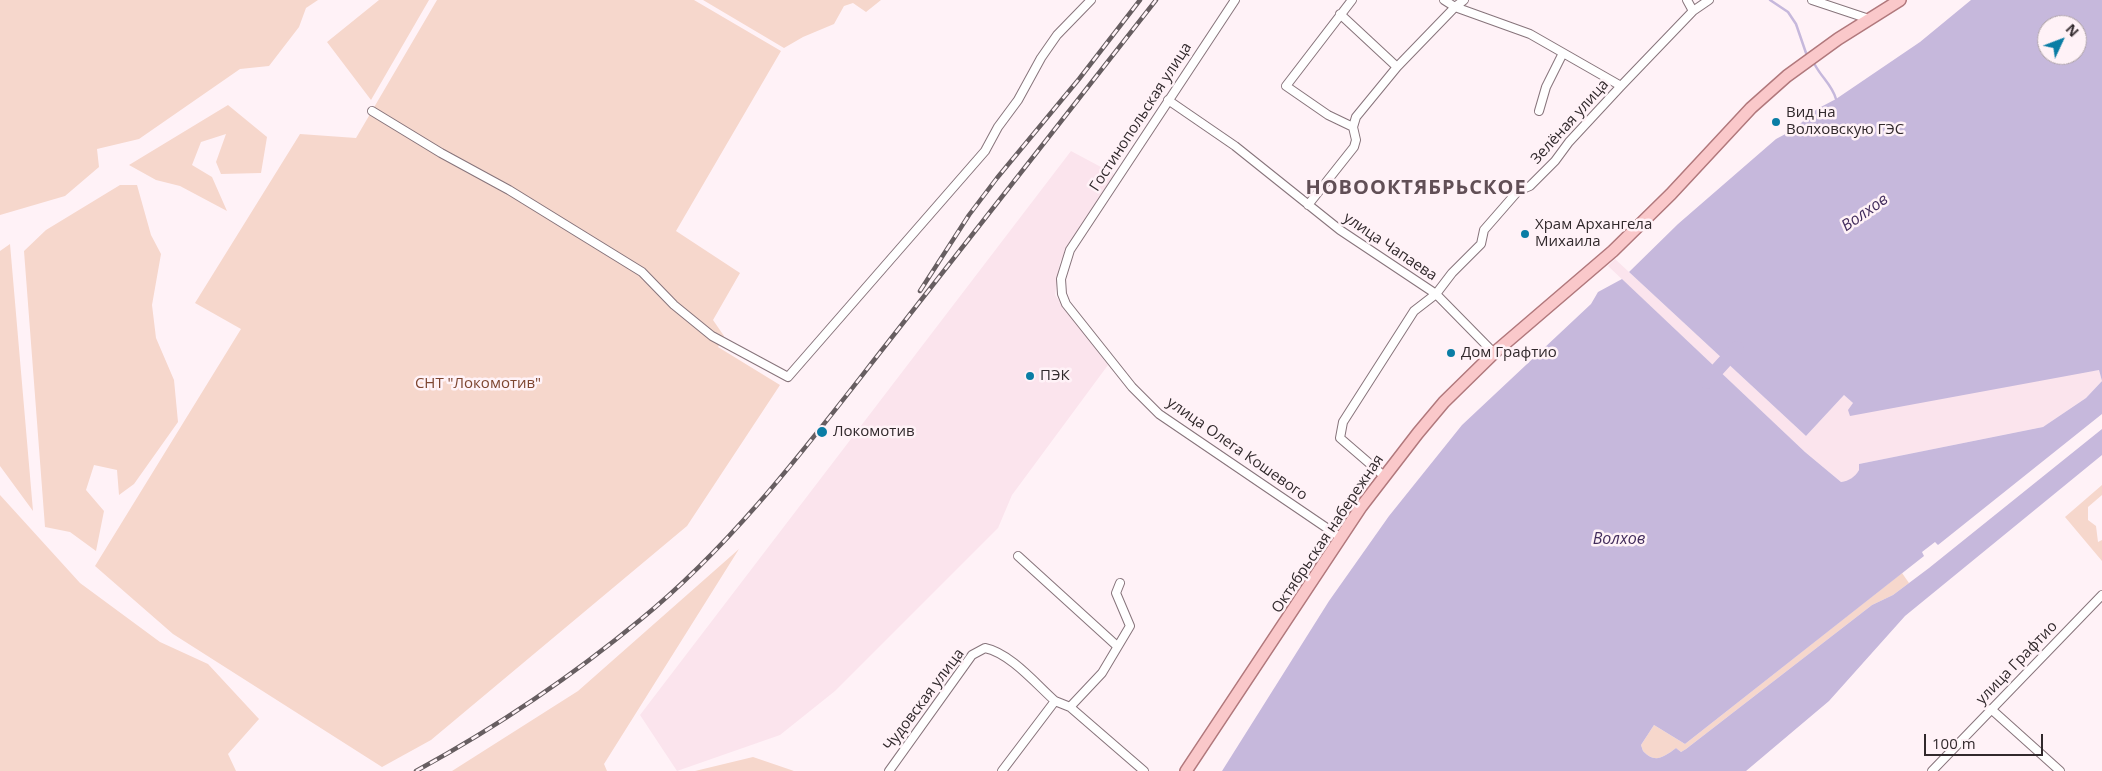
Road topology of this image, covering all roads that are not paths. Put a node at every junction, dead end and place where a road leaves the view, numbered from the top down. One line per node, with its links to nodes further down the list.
1 (1091, 0): 18 (street)
2 (1235, 0): 17 (street, Гостинопольская улица)
3 (1352, 0): 12 (street)
4 (1444, 0): 10 (street)
5 (1464, 0): 10 (street)
6 (1687, 0): 11 (street)
7 (1708, 0): 11 (street, Зелёная улица)
8 (1812, 0): 13 (street)
9 (1900, 0): 13 (main road, Октябрьская набережная)
10 (1455, 7): 14 (street); 15 (street)
11 (1693, 11): 16 (street, Зелёная улица)
12 (1340, 14): 15 (street); 20 (street)
13 (1869, 19): 24 (main road, Октябрьская набережная)
14 (1563, 53): 16 (street); 19 (street)
15 (1397, 67): 20 (street)
16 (1621, 86): 23 (street, Зелёная улица)
17 (1168, 100): 21 (street, улица Чапаева); 22 (street, Гостинопольская улица)
18 (372, 111)
19 (1540, 111)
20 (1353, 127): 21 (street)
21 (1308, 204): 23 (street, улица Чапаева)
22 (1070, 250): 26 (street, улица Олега Кошевого)
23 (1436, 294): 24 (street, улица Чапаева); 25 (street, Зелёная улица)
24 (1494, 353): 25 (main road, Октябрьская набережная)
25 (1384, 476): 26 (main road, Октябрьская набережная)
26 (1340, 538): 37 (main road, Октябрьская набережная)
27 (1018, 556): 30 (street)
28 (1120, 583): 30 (street)
29 (2102, 595): 33 (street, улица Графтио)
30 (1117, 646): 32 (street)
31 (1054, 701): 32 (street); 34 (street, Чудовская улица); 35 (street)
32 (1070, 707): 36 (street)
33 (1992, 709): 38 (street, улица Графтио); 39 (street)
34 (888, 771)
35 (1002, 771)
36 (1144, 771)
37 (1186, 771)
38 (1932, 771)
39 (2060, 771)

